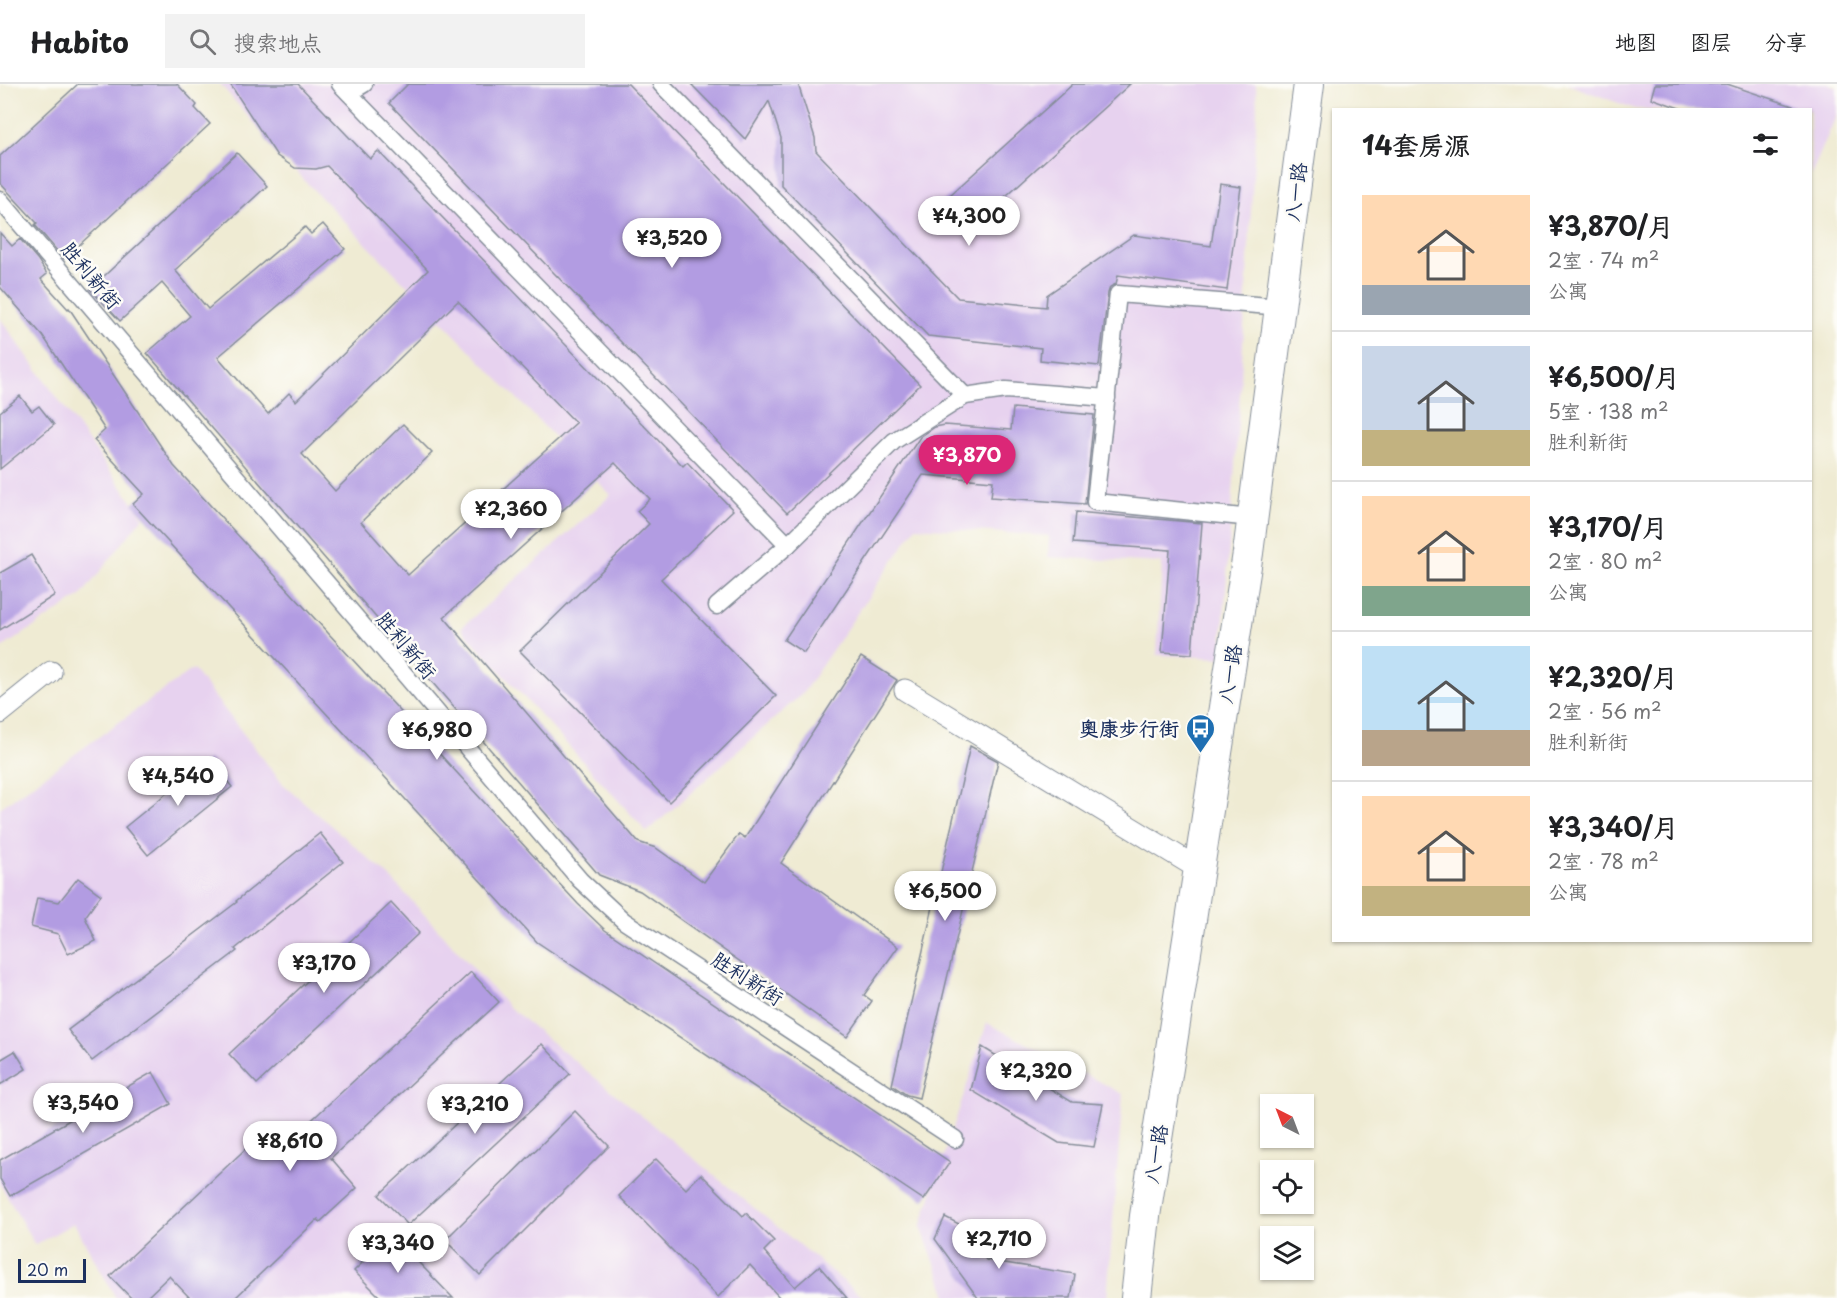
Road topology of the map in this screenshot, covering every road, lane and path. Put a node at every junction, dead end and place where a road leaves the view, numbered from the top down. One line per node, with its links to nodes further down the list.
1 (364, 84): 4 (street)
2 (661, 84): 7 (street)
3 (1309, 84): 6 (main road, 八一路)
4 (344, 89): 10 (street)
5 (0, 200): 16 (street, 胜利新街)
6 (1281, 307): 8 (street); 9 (main road, 八一路)
7 (965, 396): 8 (street); 10 (street)
8 (1107, 398): 9 (street)
9 (1252, 518): 15 (main road, 八一路)
10 (788, 545): 11 (street)
11 (717, 606)
12 (51, 672): 14 (street)
13 (905, 690): 15 (street)
14 (0, 713)
15 (1199, 869): 17 (main road, 八一路)
16 (955, 1138)
17 (1136, 1298)

